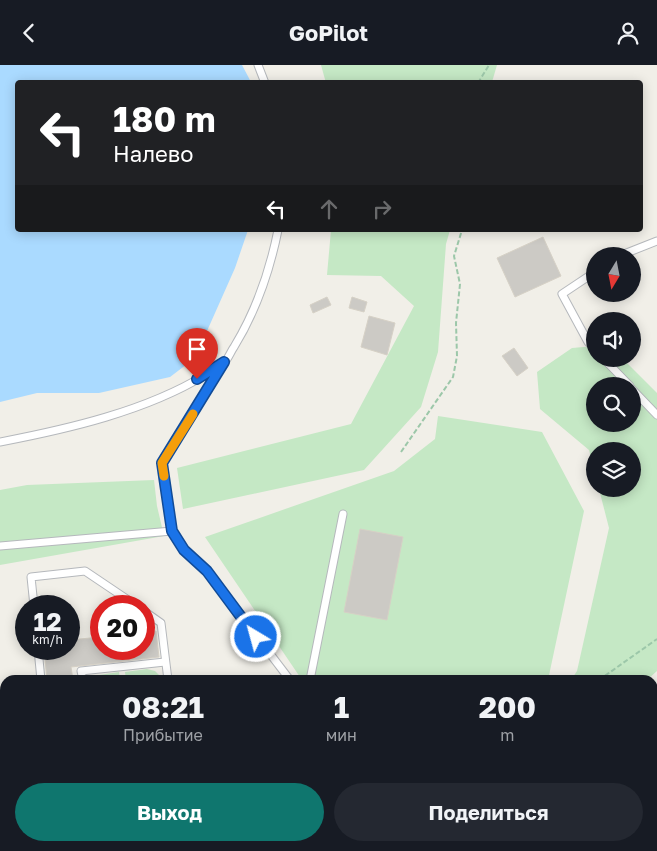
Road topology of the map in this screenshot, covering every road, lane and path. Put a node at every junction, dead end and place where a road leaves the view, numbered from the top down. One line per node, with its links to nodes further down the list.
1 (258, 65): 3 (lane)
2 (489, 65): 4 (path)
3 (265, 80)
4 (480, 80)
5 (278, 232): 11 (lane)
6 (461, 232): 17 (path)
7 (657, 241): 8 (lane)
8 (641, 247)
9 (586, 278): 10 (lane)
10 (586, 338)
11 (224, 362): 16 (lane); 19 (lane)
12 (611, 367): 13 (lane)
13 (621, 377)
14 (641, 398): 15 (lane)
15 (657, 415)
16 (0, 441)
17 (401, 452)
18 (343, 514): 31 (lane)
19 (172, 531): 20 (lane); 30 (lane)
20 (0, 546)
21 (33, 595): 22 (lane)
22 (121, 595)
23 (155, 619): 26 (lane)
24 (657, 639): 32 (path)
25 (39, 660): 27 (lane)
26 (165, 662): 28 (lane); 29 (lane)
27 (41, 675)
28 (81, 675)
29 (167, 675)
30 (286, 675)
31 (311, 675)
32 (607, 675)

